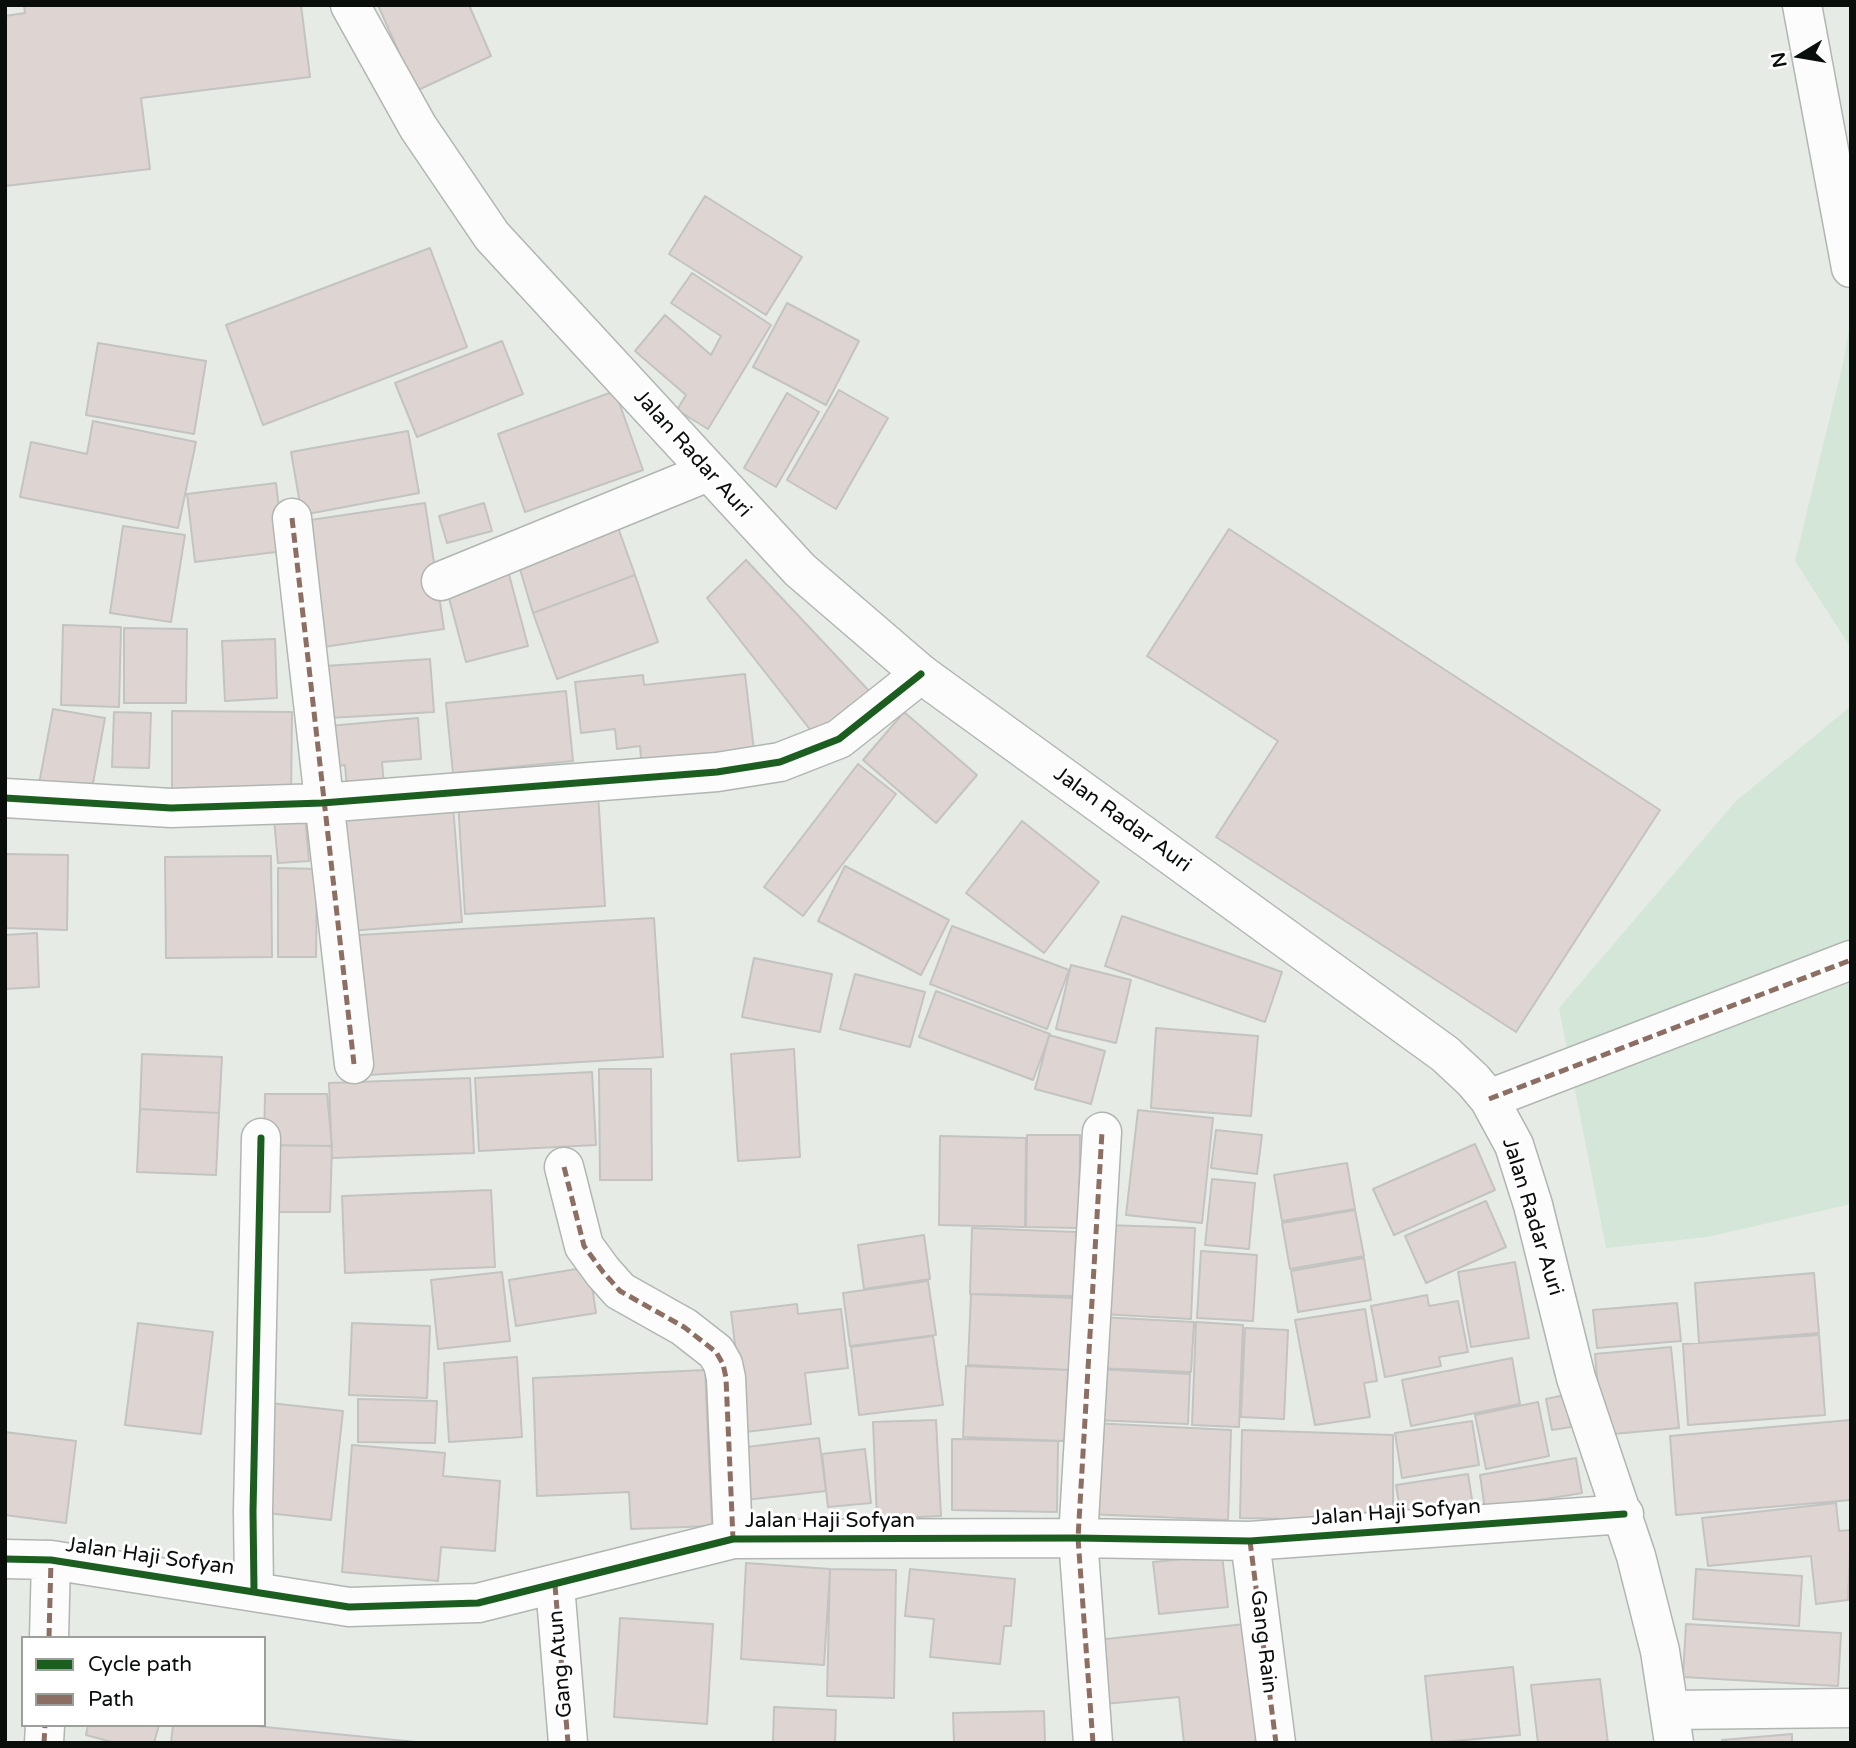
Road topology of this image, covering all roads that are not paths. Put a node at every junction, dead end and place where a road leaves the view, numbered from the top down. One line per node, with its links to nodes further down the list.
1 (350, 5): 4 (street, Jalan Radar Auri)
2 (1802, 5): 3 (street)
3 (1851, 268)
4 (708, 472): 6 (street); 7 (street, Jalan Radar Auri)
5 (292, 518): 9 (street)
6 (441, 581)
7 (921, 674): 9 (street); 12 (street, Jalan Radar Auri)
8 (5, 798): 9 (street)
9 (322, 803): 11 (street)
10 (1851, 960): 12 (street)
11 (354, 1064)
12 (1489, 1100): 16 (street, Jalan Radar Auri)
13 (1102, 1132): 17 (street)
14 (261, 1138): 23 (street)
15 (564, 1167): 18 (street)
16 (1624, 1514): 19 (street, Jalan Haji Sofyan); 26 (street, Jalan Radar Auri)
17 (1077, 1538): 18 (street, Jalan Haji Sofyan); 19 (street, Jalan Haji Sofyan); 28 (street)
18 (733, 1539): 22 (street, Jalan Haji Sofyan)
19 (1250, 1541): 29 (street, Gang Rain)
20 (5, 1559): 21 (street, Jalan Haji Sofyan)
21 (51, 1560): 23 (street, Jalan Haji Sofyan); 24 (street)
22 (555, 1585): 23 (street, Jalan Haji Sofyan); 27 (street, Gang Atun)
23 (254, 1590)
24 (49, 1636)
25 (1851, 1708): 26 (street)
26 (1672, 1727)
27 (568, 1743)
28 (1093, 1743)
29 (1276, 1743)

